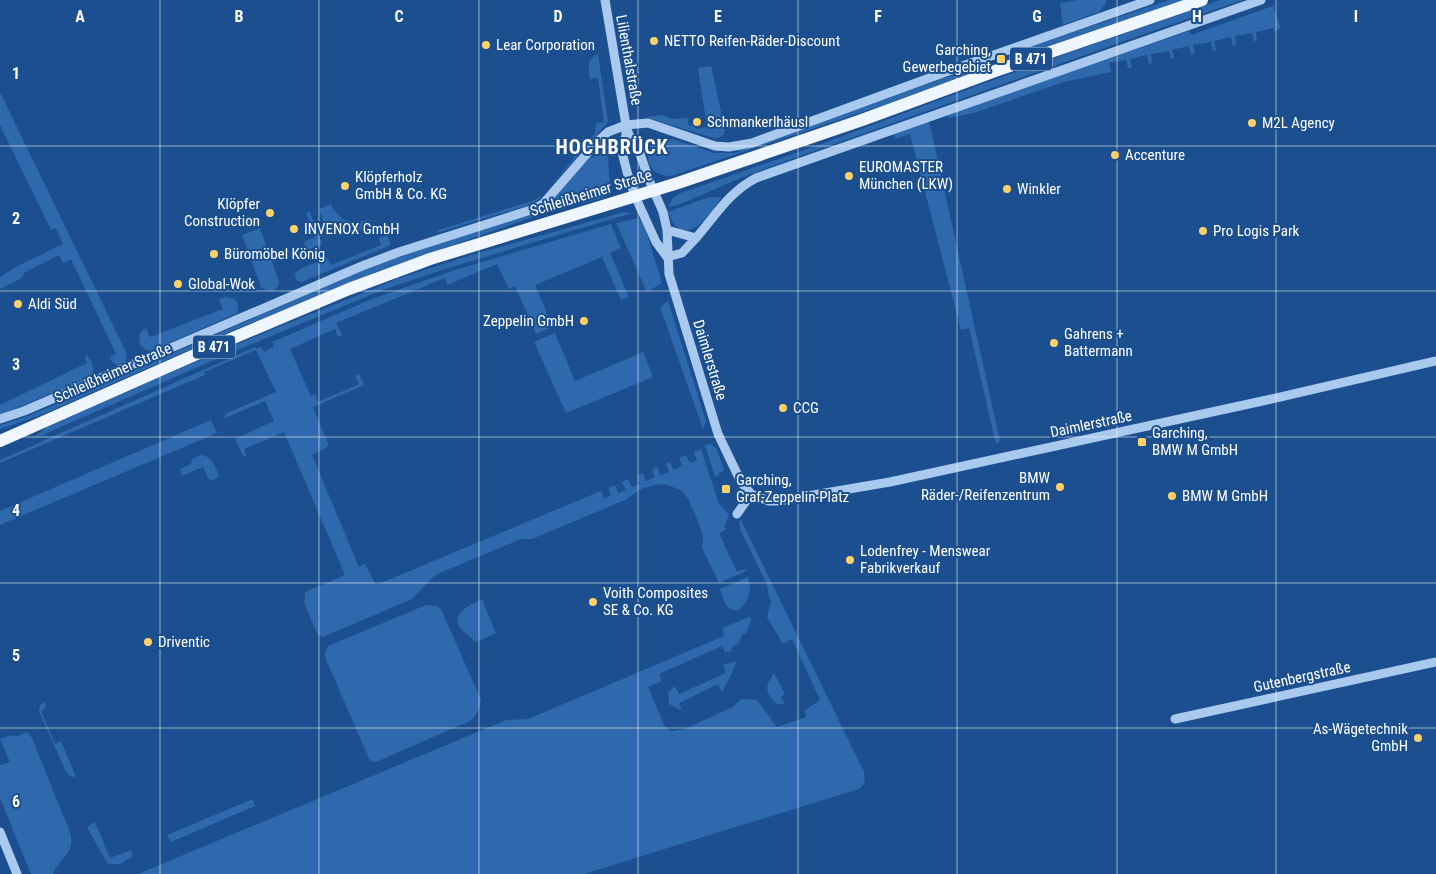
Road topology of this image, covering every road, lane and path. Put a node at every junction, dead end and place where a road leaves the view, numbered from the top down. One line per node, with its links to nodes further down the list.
1 (605, 0): 5 (street, Lilienthalstraße)
2 (1150, 0): 5 (street, Schleißheimer Straße)
3 (1202, 0): 6 (main road, Schleißheimer Straße / B 471)
4 (1261, 0): 9 (street)
5 (626, 125): 6 (street, Lilienthalstraße); 7 (street, Lilienthalstraße); 12 (street, Schleißheimer Straße)
6 (654, 191): 7 (main road, Schleißheimer Straße / B 471); 8 (street, Daimlerstraße)
7 (635, 196): 10 (street, Daimlerstraße); 13 (main road, Schleißheimer Straße / B 471)
8 (667, 230): 9 (street); 10 (street, Daimlerstraße)
9 (697, 237): 10 (street)
10 (667, 257): 14 (street, Daimlerstraße)
11 (1436, 361): 14 (street, Daimlerstraße)
12 (0, 419)
13 (0, 441)
14 (751, 494): 15 (street)
15 (738, 514)
16 (1436, 662): 17 (street, Gutenbergstraße)
17 (1175, 719)
18 (0, 832): 19 (street)
19 (17, 874)

